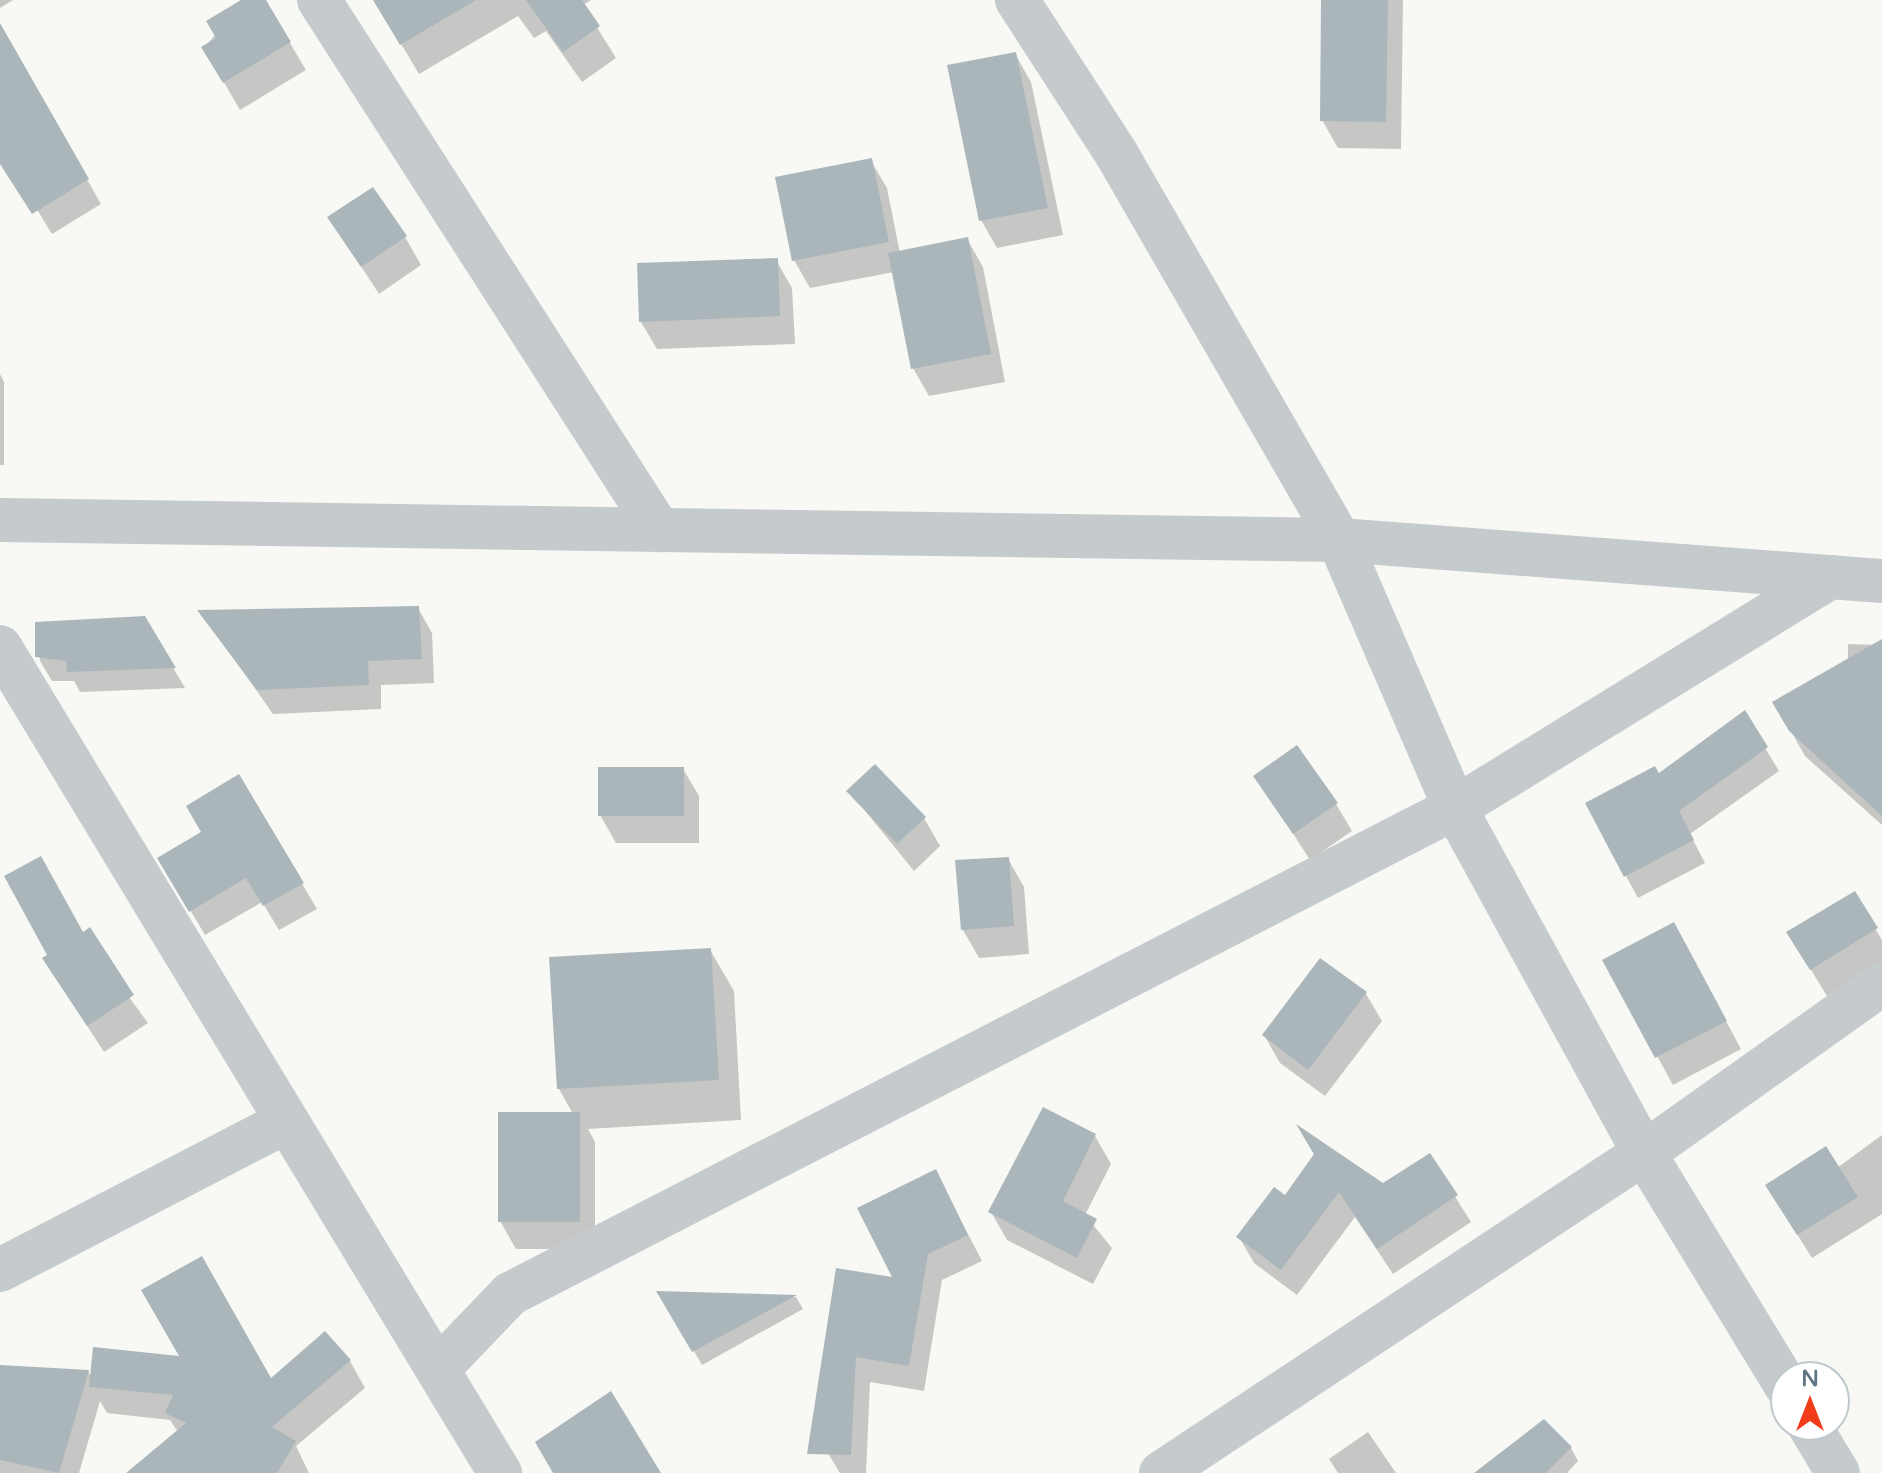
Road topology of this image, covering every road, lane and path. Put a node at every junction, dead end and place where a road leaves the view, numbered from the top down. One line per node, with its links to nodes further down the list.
1 (319, 0): 4 (street)
2 (1017, 0): 5 (street)
3 (0, 520): 4 (street)
4 (659, 530): 5 (street)
5 (1339, 540): 6 (street); 9 (street)
6 (1831, 577): 7 (street); 9 (street)
7 (1882, 581)
8 (0, 647): 11 (street)
9 (1455, 808): 12 (street); 15 (street)
10 (1882, 984): 12 (street)
11 (287, 1121): 13 (street); 15 (street)
12 (1644, 1153): 14 (street); 18 (street)
13 (0, 1270)
14 (1771, 1361)
15 (439, 1368): 17 (street)
16 (1819, 1441): 19 (street)
17 (500, 1473)
18 (1161, 1473)
19 (1838, 1473)

